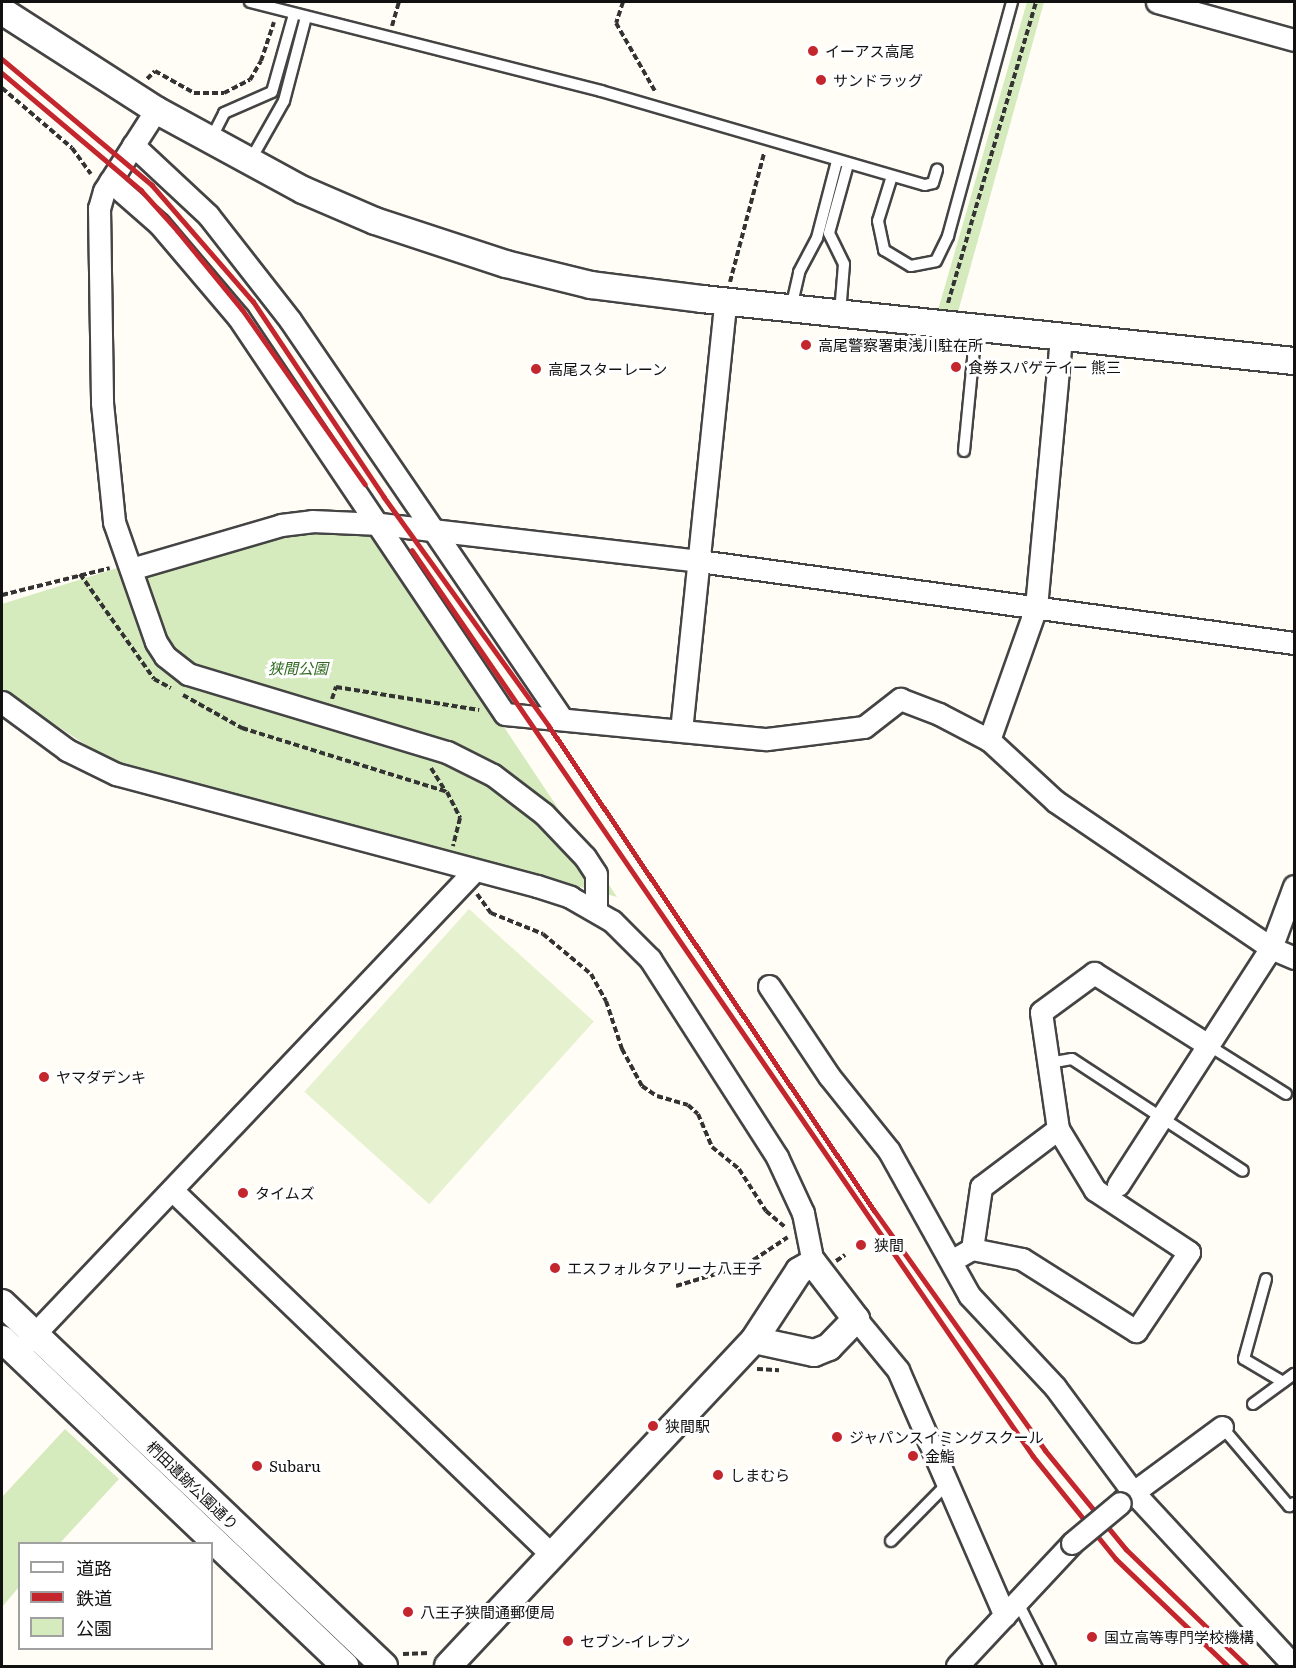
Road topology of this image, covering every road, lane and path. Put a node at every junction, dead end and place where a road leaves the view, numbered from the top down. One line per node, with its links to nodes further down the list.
1 (250, 2): 6 (lane)
2 (623, 2): 13 (path)
3 (1012, 2): 21 (lane)
4 (1036, 2): 26 (path)
5 (1157, 2): 10 (street)
6 (277, 9): 8 (lane); 11 (path)
7 (2, 11): 14 (street)
8 (294, 14): 9 (lane); 15 (lane)
9 (306, 17): 16 (lane); 18 (lane)
10 (1294, 40)
11 (145, 81)
12 (2, 88): 22 (path)
13 (665, 94)
14 (156, 110): 15 (street); 17 (street)
15 (211, 140): 18 (street)
16 (767, 141): 19 (lane); 23 (path)
17 (134, 145): 22 (street); 32 (street)
18 (250, 161): 23 (street)
19 (842, 162): 21 (lane); 24 (lane); 25 (lane)
20 (937, 170): 21 (lane)
21 (892, 176)
22 (107, 186): 31 (street); 34 (street)
23 (723, 293): 24 (street); 33 (street)
24 (791, 308): 25 (street)
25 (840, 314): 26 (street)
26 (942, 324): 27 (street)
27 (976, 328): 28 (street); 30 (lane)
28 (1061, 338): 29 (street); 37 (street)
29 (1294, 361)
30 (964, 451)
31 (380, 524): 32 (street); 34 (street); 41 (street)
32 (431, 528): 33 (street); 42 (street)
33 (699, 561): 37 (street); 43 (street)
34 (131, 568): 35 (path); 49 (street)
35 (80, 574): 36 (path); 45 (path)
36 (2, 595)
37 (1036, 607): 38 (street); 44 (street)
38 (1294, 643)
39 (332, 700): 41 (path)
40 (2, 702): 46 (street)
41 (505, 714): 42 (street)
42 (562, 717): 43 (street)
43 (681, 731): 44 (street)
44 (988, 740): 50 (street)
45 (451, 852)
46 (475, 870): 49 (street); 60 (street)
47 (1294, 886): 50 (street)
48 (483, 891): 62 (path)
49 (596, 911): 67 (street)
50 (1271, 948): 51 (street); 53 (street)
51 (1294, 958)
52 (769, 986): 66 (street)
53 (1208, 1045): 54 (street); 55 (lane); 56 (street)
54 (1049, 1064): 56 (lane); 57 (street)
55 (1286, 1094)
56 (1163, 1116): 58 (lane); 59 (street)
57 (1058, 1129): 64 (street); 64 (street)
58 (1243, 1171)
59 (1118, 1185)
60 (172, 1190): 72 (street); 85 (street)
61 (787, 1216): 62 (path)
62 (793, 1233): 63 (path); 69 (path)
63 (795, 1244)
64 (972, 1249): 66 (street)
65 (845, 1255): 67 (path)
66 (951, 1261): 82 (street)
67 (824, 1262): 71 (street); 73 (street)
68 (1266, 1279): 78 (lane)
69 (676, 1286)
70 (2, 1303): 72 (street, 椚田遺跡公園通り)
71 (855, 1319): 73 (street); 81 (street)
72 (35, 1334): 74 (street); 88 (street, 椚田遺跡公園通り)
73 (754, 1340): 85 (street)
74 (9, 1346): 90 (street, 椚田遺跡公園通り)
75 (784, 1370): 77 (path)
76 (1294, 1374): 78 (lane)
77 (747, 1378)
78 (1283, 1382): 79 (lane)
79 (1253, 1404)
80 (1222, 1427): 82 (street); 83 (lane)
81 (948, 1482): 84 (lane); 86 (street)
82 (1126, 1497): 86 (street, bridge); 87 (street)
83 (1294, 1503)
84 (891, 1541)
85 (552, 1555): 89 (street)
86 (1012, 1609): 91 (street); 92 (lane)
87 (1291, 1655)
88 (390, 1658): 89 (path)
89 (442, 1658)
90 (345, 1666)
91 (957, 1666)
92 (1050, 1666)

